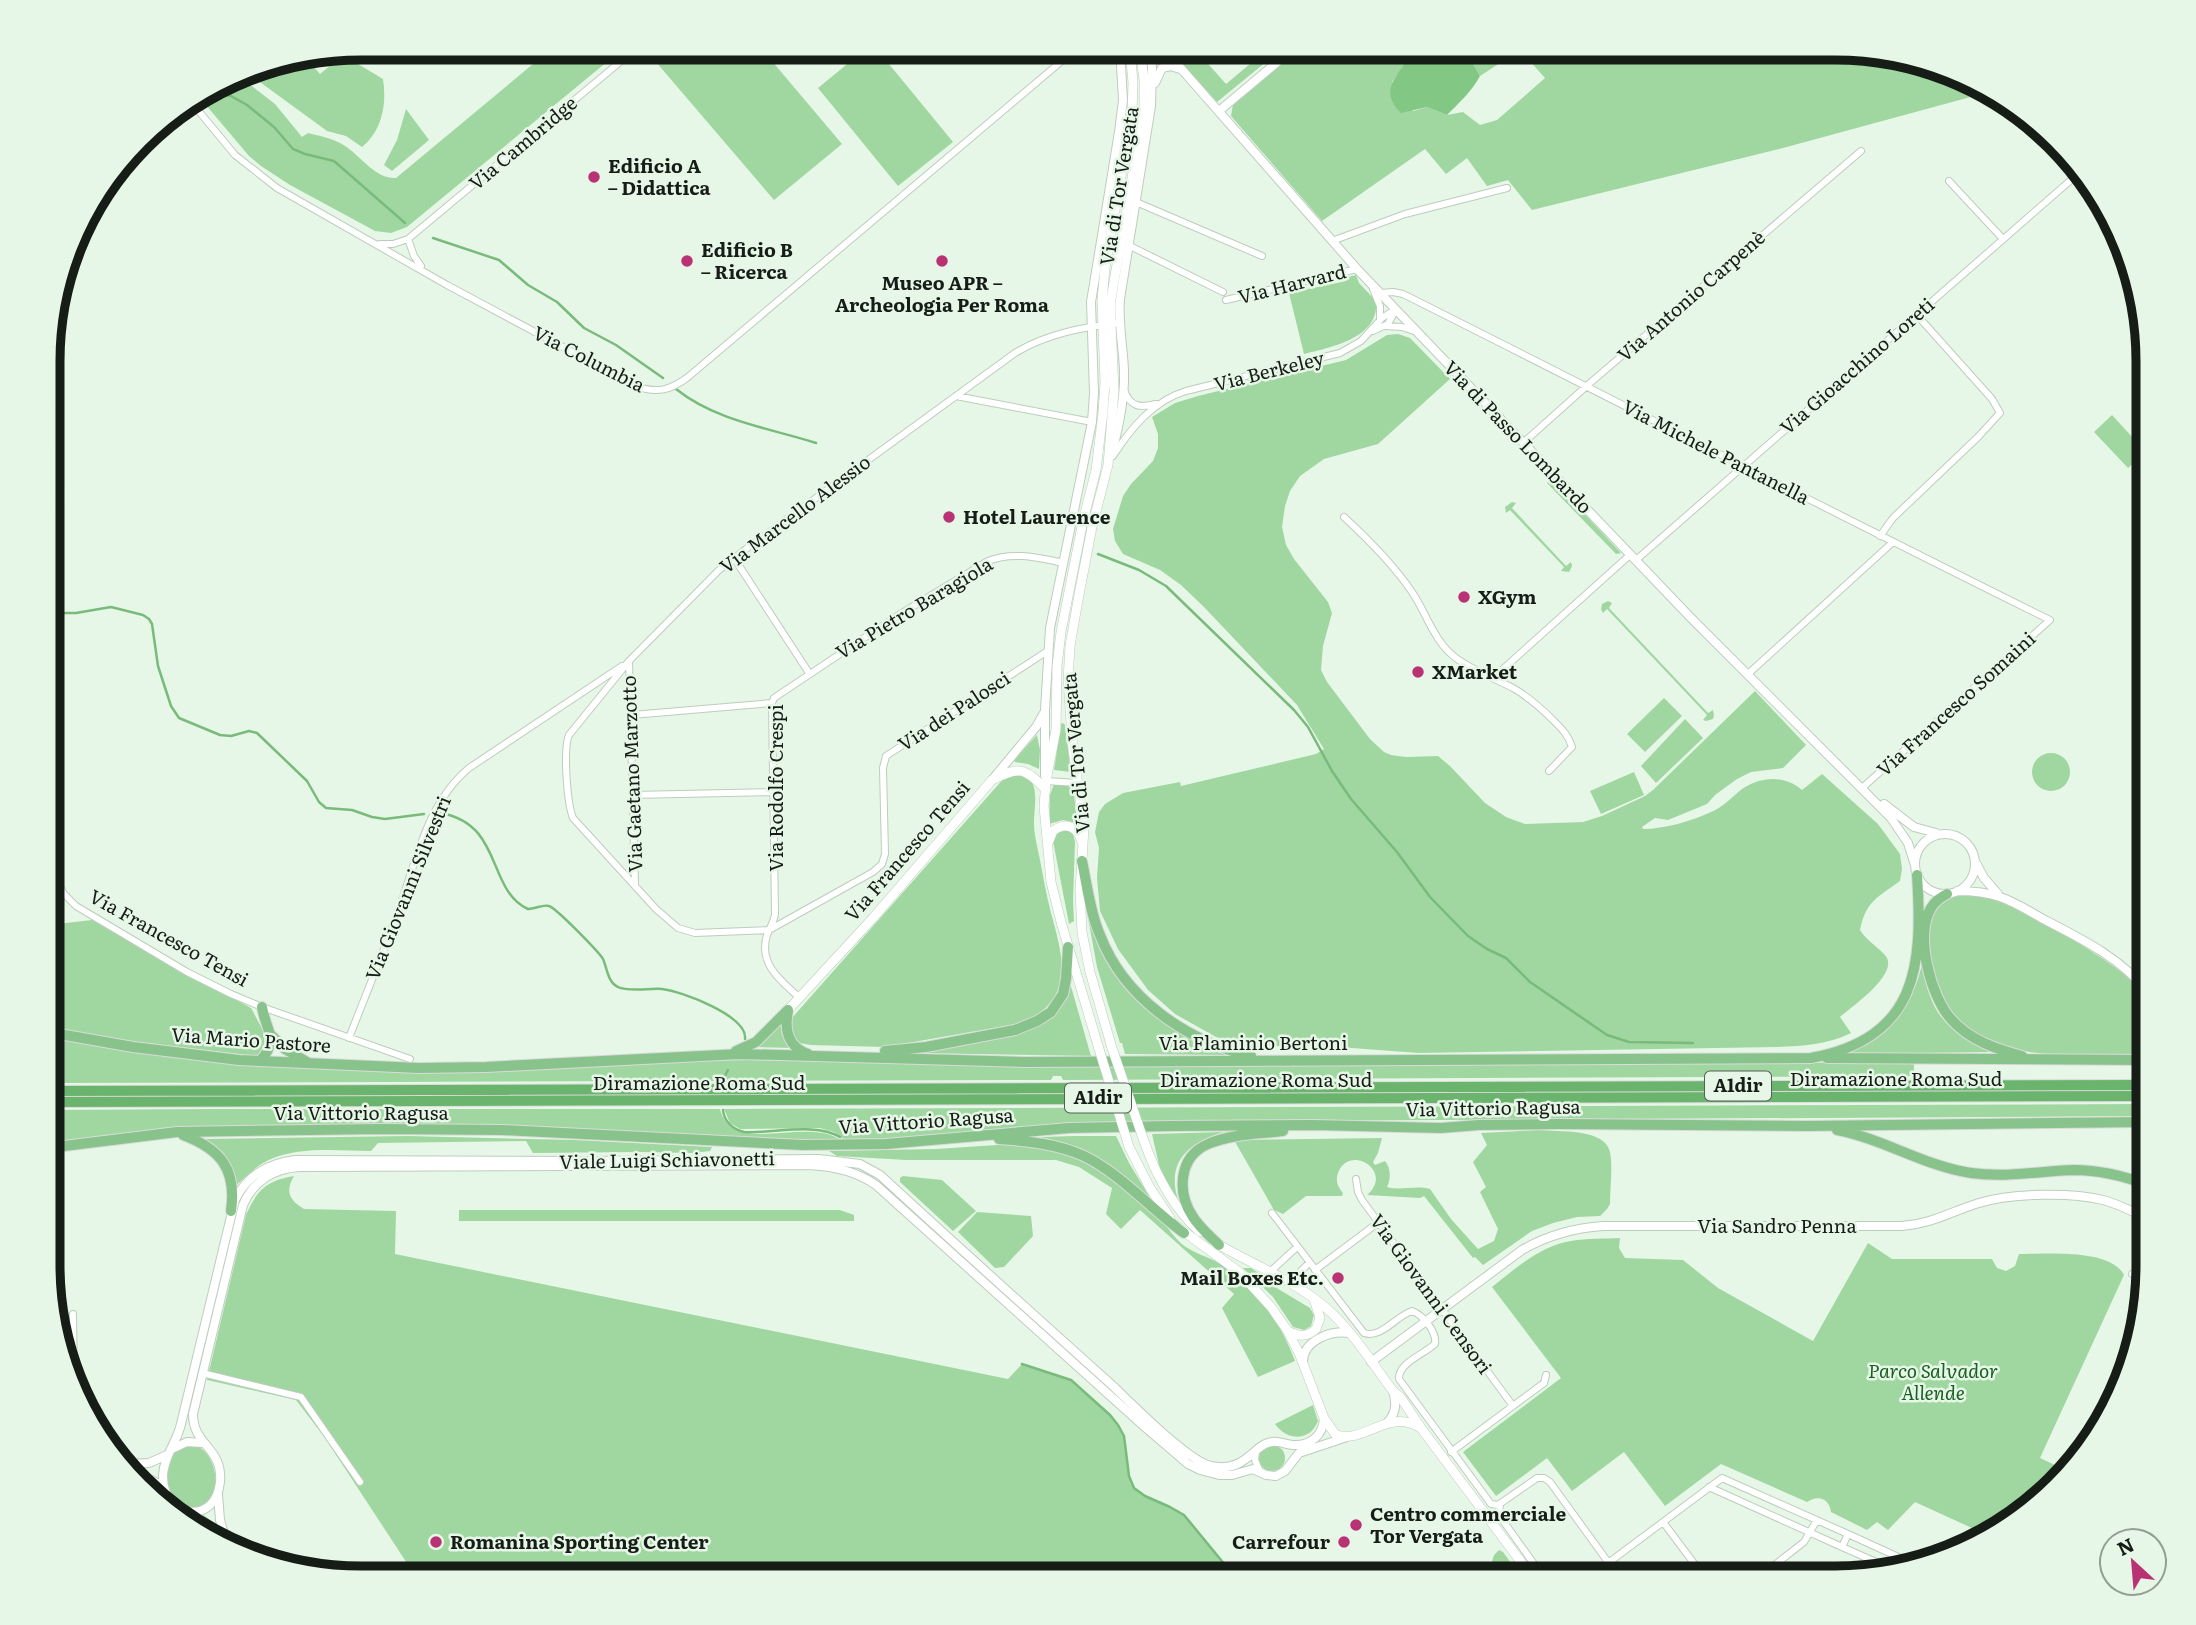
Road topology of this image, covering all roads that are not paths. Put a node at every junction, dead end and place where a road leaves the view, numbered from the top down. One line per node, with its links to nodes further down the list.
1 (622, 60): 18 (street, Via Cambridge)
2 (1063, 60): 25 (street, Via Columbia)
3 (1121, 60): 34 (street, Via di Tor Vergata)
4 (1131, 60): 33 (main road, Via di Tor Vergata)
5 (1142, 60): 33 (main road, Via di Tor Vergata)
6 (1150, 60): 10 (street, Via di Tor Vergata)
7 (1173, 60): 9 (street, Via di Passo Lombardo)
8 (1280, 60): 12 (street)
9 (1181, 70): 10 (street); 12 (street, Via di Passo Lombardo)
10 (1152, 93): 17 (street, Via di Tor Vergata)
11 (196, 108): 20 (street, Via Columbia)
12 (1219, 111): 21 (street, Via di Passo Lombardo)
13 (1861, 151): 36 (street, Via Antonio Carpenè)
14 (2074, 177): 19 (street, Via Gioacchino Loreti)
15 (1949, 181): 19 (street)
16 (1507, 188): 21 (street)
17 (1136, 202): 22 (street, Via di Tor Vergata); 23 (street)
18 (408, 239): 20 (street); 25 (street)
19 (2003, 239): 31 (street, Via Gioacchino Loreti)
20 (372, 241): 25 (street, Via Columbia)
21 (1332, 241): 24 (street, Via di Passo Lombardo)
22 (1128, 245): 27 (street); 33 (street, Via di Tor Vergata)
23 (1262, 256)
24 (1357, 269): 26 (street, Via di Passo Lombardo); 29 (street, Via Harvard)
25 (427, 272)
26 (1369, 282): 28 (street, Via di Passo Lombardo); 32 (street)
27 (1223, 292)
28 (1381, 293): 30 (street, Via di Passo Lombardo); 36 (street, Via Michele Pantanella)
29 (1226, 300)
30 (1396, 309): 32 (street, Via Berkeley); 35 (street, Via di Passo Lombardo)
31 (1916, 314): 43 (street, Via Gioacchino Loreti); 45 (street)
32 (1383, 323): 35 (street); 39 (street, Via Berkeley)
33 (1111, 324): 34 (street, Via Marcello Alessio); 37 (street, Via di Tor Vergata); 42 (main road, Via di Tor Vergata); 62 (main road, Via di Tor Vergata)
34 (1091, 326): 38 (street, Via Marcello Alessio); 40 (street, Via di Tor Vergata)
35 (1418, 332): 41 (street, Via di Passo Lombardo)
36 (1587, 386): 41 (street, Via Antonio Carpenè); 43 (street, Via Michele Pantanella)
37 (1123, 387): 39 (street, Via Berkeley); 42 (street, Via di Tor Vergata)
38 (956, 396): 40 (street); 48 (street, Via Marcello Alessio)
39 (1161, 402): 42 (street, Via Berkeley)
40 (1092, 422): 49 (street, Via di Tor Vergata)
41 (1523, 443): 47 (street, Via di Passo Lombardo)
42 (1108, 465): 61 (main road, Via di Tor Vergata)
43 (1744, 465): 45 (street, Via Michele Pantanella); 47 (street, Via Gioacchino Loreti)
44 (1344, 517): 55 (street)
45 (1880, 536): 46 (street, Via Michele Pantanella)
46 (1893, 542): 50 (street, Via Michele Pantanella); 54 (street)
47 (1633, 557): 54 (street, Via di Passo Lombardo); 55 (street, Via Gioacchino Loreti)
48 (734, 558): 52 (street, Via Marcello Alessio); 53 (street)
49 (1064, 563): 51 (street, Via di Tor Vergata); 53 (street, Via Pietro Baragiola)
50 (2050, 620): 63 (street, Via Francesco Somaini)
51 (1049, 650): 57 (street, Via di Tor Vergata); 75 (street, Via dei Palosci)
52 (629, 661): 58 (street, Via Gaetano Marzotto); 72 (street, Via Marcello Alessio); 83 (street, Via Giovanni Silvestri)
53 (809, 673): 56 (street, Via Rodolfo Crespi)
54 (1748, 674): 63 (street, Via di Passo Lombardo)
55 (1493, 678): 59 (street)
56 (772, 704): 58 (street); 64 (street, Via Rodolfo Crespi)
57 (1045, 710): 60 (street, Via Francesco Tensi); 62 (street, Via di Tor Vergata)
58 (632, 715): 65 (street, Via Gaetano Marzotto)
59 (1549, 771)
60 (992, 780): 62 (main road); 78 (main road, Via Francesco Tensi)
61 (1078, 783): 62 (street); 68 (main road, Via di Tor Vergata)
62 (1046, 786): 67 (main road, Via di Tor Vergata)
63 (1865, 790): 66 (street, Via di Passo Lombardo); 70 (street, Via di Passo Lombardo)
64 (773, 792): 65 (street); 75 (street, Via Rodolfo Crespi)
65 (632, 795): 72 (street, Via Gaetano Marzotto)
66 (1940, 834): 69 (street); 70 (street)
67 (1048, 853): 68 (main road); 76 (main road, Via di Tor Vergata)
68 (1082, 856): 92 (highway); 113 (main road, Via di Tor Vergata, bridge)
69 (1976, 863): 73 (street); 74 (street)
70 (1916, 870): 73 (street); 87 (highway)
71 (60, 886): 79 (street, Via Francesco Tensi)
72 (635, 887): 75 (street, Via Marcello Alessio)
73 (1952, 893): 74 (street); 89 (highway)
74 (2002, 897): 77 (street)
75 (769, 930): 78 (street, Via Rodolfo Crespi)
76 (1068, 947): 86 (highway); 112 (main road, Via di Tor Vergata, bridge)
77 (2136, 981)
78 (800, 998): 80 (main road, Via Francesco Tensi)
79 (262, 1007): 82 (highway); 83 (street, Via Francesco Tensi)
80 (788, 1010): 84 (highway); 85 (highway)
81 (60, 1034): 91 (highway, Via Mario Pastore)
82 (270, 1034): 91 (highway); 93 (highway)
83 (349, 1038): 88 (street, Via Francesco Tensi)
84 (718, 1055): 85 (highway, Via Flaminio Bertoni); 93 (highway, Via Mario Pastore)
85 (814, 1055): 86 (highway, Via Flaminio Bertoni)
86 (834, 1056): 92 (highway, Via Flaminio Bertoni)
87 (1789, 1058): 89 (highway); 92 (highway, Via Flaminio Bertoni)
88 (410, 1059)
89 (2087, 1060): 90 (highway)
90 (2136, 1060)
91 (260, 1061): 93 (highway, Via Mario Pastore)
92 (1282, 1061)
93 (311, 1064)
94 (2136, 1085): 95 (highway, Diramazione Roma Sud / A1dir)
95 (60, 1091)
96 (2136, 1096): 97 (highway, Diramazione Roma Sud / A1dir)
97 (60, 1102)
98 (2136, 1122): 100 (highway)
99 (1312, 1125): 100 (highway, Via Vittorio Ragusa); 102 (highway, Via Vittorio Ragusa); 113 (highway)
100 (1807, 1126): 107 (highway)
101 (177, 1132): 102 (highway, Via Vittorio Ragusa); 103 (highway, Via Vittorio Ragusa); 108 (highway)
102 (968, 1137): 112 (highway)
103 (60, 1147)
104 (854, 1173): 105 (street); 130 (street, Viale Luigi Schiavonetti); 143 (street, Viale Luigi Schiavonetti)
105 (880, 1175): 108 (street, Viale Luigi Schiavonetti); 139 (street, Viale Luigi Schiavonetti)
106 (1356, 1179): 111 (street, Via Giovanni Censori)
107 (2136, 1182)
108 (231, 1211): 141 (street, Viale Luigi Schiavonetti)
109 (1272, 1213): 114 (street)
110 (2136, 1213): 122 (street, Via Sandro Penna)
111 (1379, 1223): 116 (street); 122 (street, Via Giovanni Censori)
112 (1184, 1233): 125 (main road, Via di Tor Vergata)
113 (1219, 1245): 117 (main road, Via di Tor Vergata)
114 (1297, 1247): 115 (street); 117 (street)
115 (1309, 1263): 116 (street); 120 (street)
116 (1315, 1270): 124 (street)
117 (1271, 1272): 120 (main road, Via di Tor Vergata)
118 (2132, 1274): 119 (street)
119 (2136, 1276)
120 (1290, 1282): 121 (main road, Via di Tor Vergata)
121 (1313, 1298): 125 (main road); 126 (main road, Via di Tor Vergata)
122 (1443, 1309): 124 (street, Via Sandro Penna); 133 (street, Via Giovanni Censori)
123 (73, 1314): 127 (street)
124 (1425, 1322): 129 (street, Via Sandro Penna); 140 (street, Via di Tor Vergata)
125 (1287, 1330): 128 (main road, Via di Tor Vergata)
126 (1349, 1333): 128 (street); 129 (main road, Via di Tor Vergata)
127 (74, 1356)
128 (1303, 1361): 134 (main road, Via di Tor Vergata)
129 (1371, 1362): 132 (main road, Via di Tor Vergata)
130 (202, 1373): 138 (street, Viale Luigi Schiavonetti); 145 (street)
131 (1546, 1375): 133 (street)
132 (1393, 1391): 135 (street); 136 (main road, Via di Tor Vergata)
133 (1513, 1406): 140 (street)
134 (1324, 1418): 137 (main road); 139 (street, Viale Luigi Schiavonetti)
135 (1387, 1423): 136 (main road); 137 (main road)
136 (1421, 1428): 151 (main road, Via di Tor Vergata)
137 (1349, 1436): 143 (street, Viale Luigi Schiavonetti)
138 (205, 1445): 141 (street); 149 (street, Viale Luigi Schiavonetti)
139 (1256, 1451): 143 (street)
140 (1451, 1452): 151 (street, Via di Tor Vergata)
141 (168, 1453): 142 (street); 147 (street, Viale Luigi Schiavonetti)
142 (135, 1464)
143 (1259, 1472)
144 (151, 1480): 147 (street)
145 (359, 1482)
146 (1709, 1488): 155 (street); 156 (street); 158 (street)
147 (165, 1489): 148 (street, Viale Luigi Schiavonetti); 150 (street)
148 (165, 1493)
149 (218, 1494): 153 (street); 157 (street, Viale Luigi Schiavonetti)
150 (170, 1498)
151 (1483, 1503): 152 (street, Via di Tor Vergata); 164 (main road, Via di Tor Vergata)
152 (1497, 1505): 162 (street); 165 (street, Via di Tor Vergata)
153 (192, 1513): 154 (street)
154 (202, 1520)
155 (1817, 1520): 158 (street); 159 (street)
156 (1663, 1522): 162 (street); 167 (street)
157 (223, 1532)
158 (1811, 1533): 160 (street); 168 (street)
159 (1848, 1534): 160 (street); 161 (street)
160 (1842, 1547): 163 (street)
161 (1901, 1558)
162 (1608, 1562): 166 (street)
163 (1877, 1563)
164 (1524, 1566)
165 (1535, 1566)
166 (1603, 1566)
167 (1696, 1566)
168 (1774, 1566)

